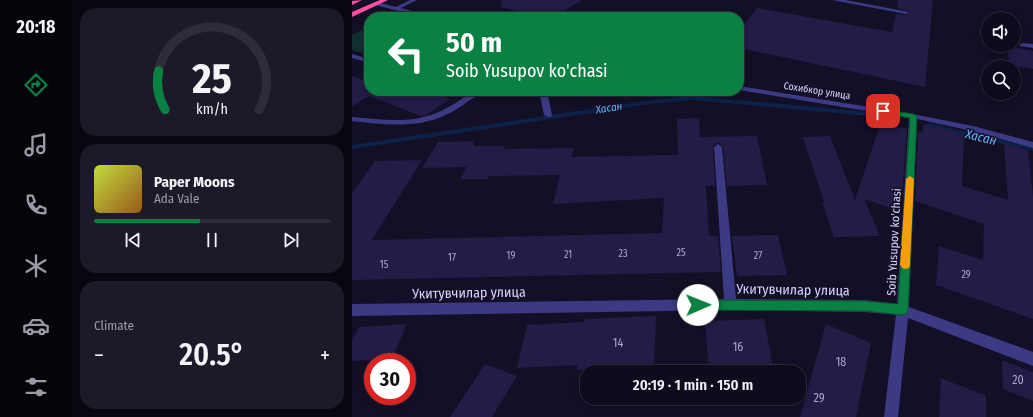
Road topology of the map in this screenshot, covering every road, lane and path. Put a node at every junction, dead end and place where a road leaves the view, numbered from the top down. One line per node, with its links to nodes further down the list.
1 (359, 0): 6 (highway)
2 (386, 0): 7 (highway)
3 (414, 0): 8 (street)
4 (835, 0): 5 (street)
5 (846, 1): 10 (street)
6 (352, 3)
7 (376, 4): 8 (street); 11 (highway)
8 (396, 9): 9 (street)
9 (409, 12)
10 (906, 12)
11 (352, 15)
12 (1022, 44): 13 (street)
13 (1033, 46)
14 (352, 56): 15 (street)
15 (364, 60)
16 (744, 89): 20 (street, Сохибкор улица)
17 (472, 96): 21 (street)
18 (544, 96): 19 (street)
19 (548, 115)
20 (913, 116): 22 (street, Сохибкор улица); 26 (street, Soib Yusupov ko'chasi)
21 (352, 119)
22 (1033, 145)
23 (718, 147): 24 (street)
24 (730, 304): 25 (street, Укитувчилар улица); 26 (street, Укитувчилар улица)
25 (352, 310)
26 (903, 310): 27 (street, Укитувчилар улица); 28 (street, Soib Yusupov ko'chasi)
27 (1033, 359)
28 (891, 417)

